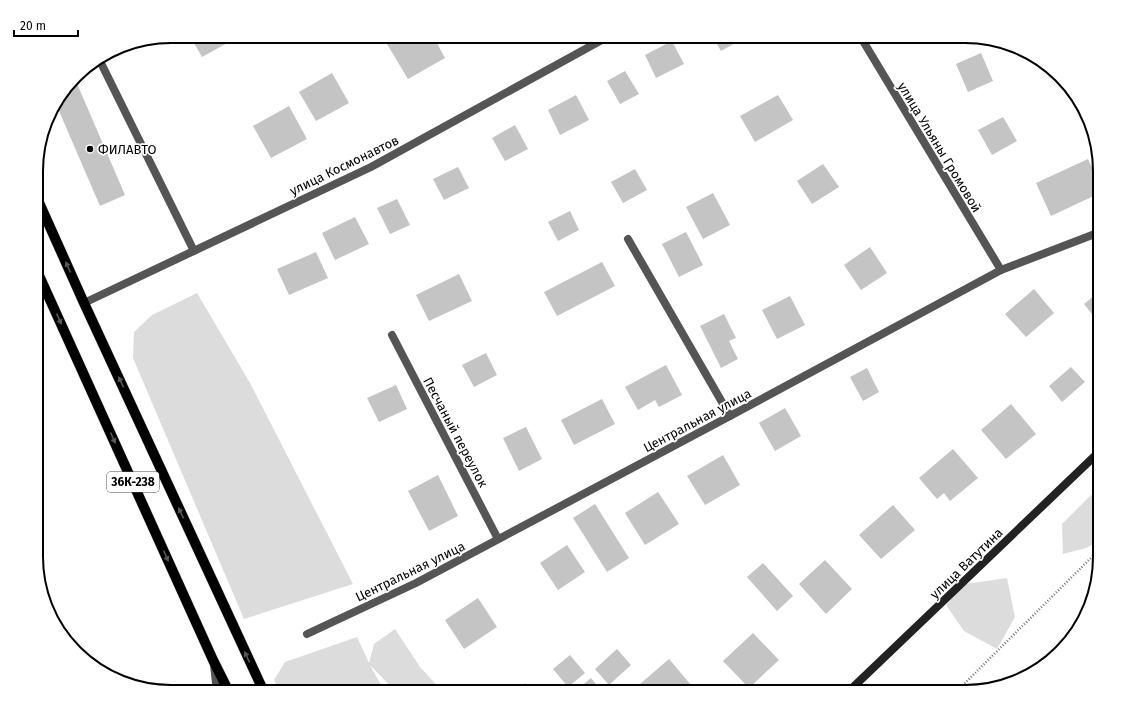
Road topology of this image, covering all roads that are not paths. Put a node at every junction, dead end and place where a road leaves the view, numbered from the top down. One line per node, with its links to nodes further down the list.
1 (595, 43): 7 (street, улица Космонавтов)
2 (864, 43): 8 (street, улица Ульяны Громовой)
3 (101, 64): 7 (street)
4 (43, 211): 10 (main road, one-way to 4)
5 (1093, 235): 8 (street, Центральная улица)
6 (628, 239): 12 (street)
7 (194, 251): 10 (street, улица Космонавтов)
8 (1001, 270): 12 (street, Центральная улица)
9 (43, 284): 16 (main road, 36К-238, one-way to 16)
10 (84, 303): 19 (main road, one-way to 10)
11 (392, 335): 14 (street, Песчаный переулок)
12 (730, 416): 14 (street, Центральная улица)
13 (1093, 458): 20 (main road, улица Ватутина)
14 (498, 539): 15 (street, Центральная улица)
15 (307, 634)
16 (214, 660): 17 (street); 18 (main road, 36К-238)
17 (216, 685)
18 (226, 685)
19 (261, 685)
20 (855, 685)

